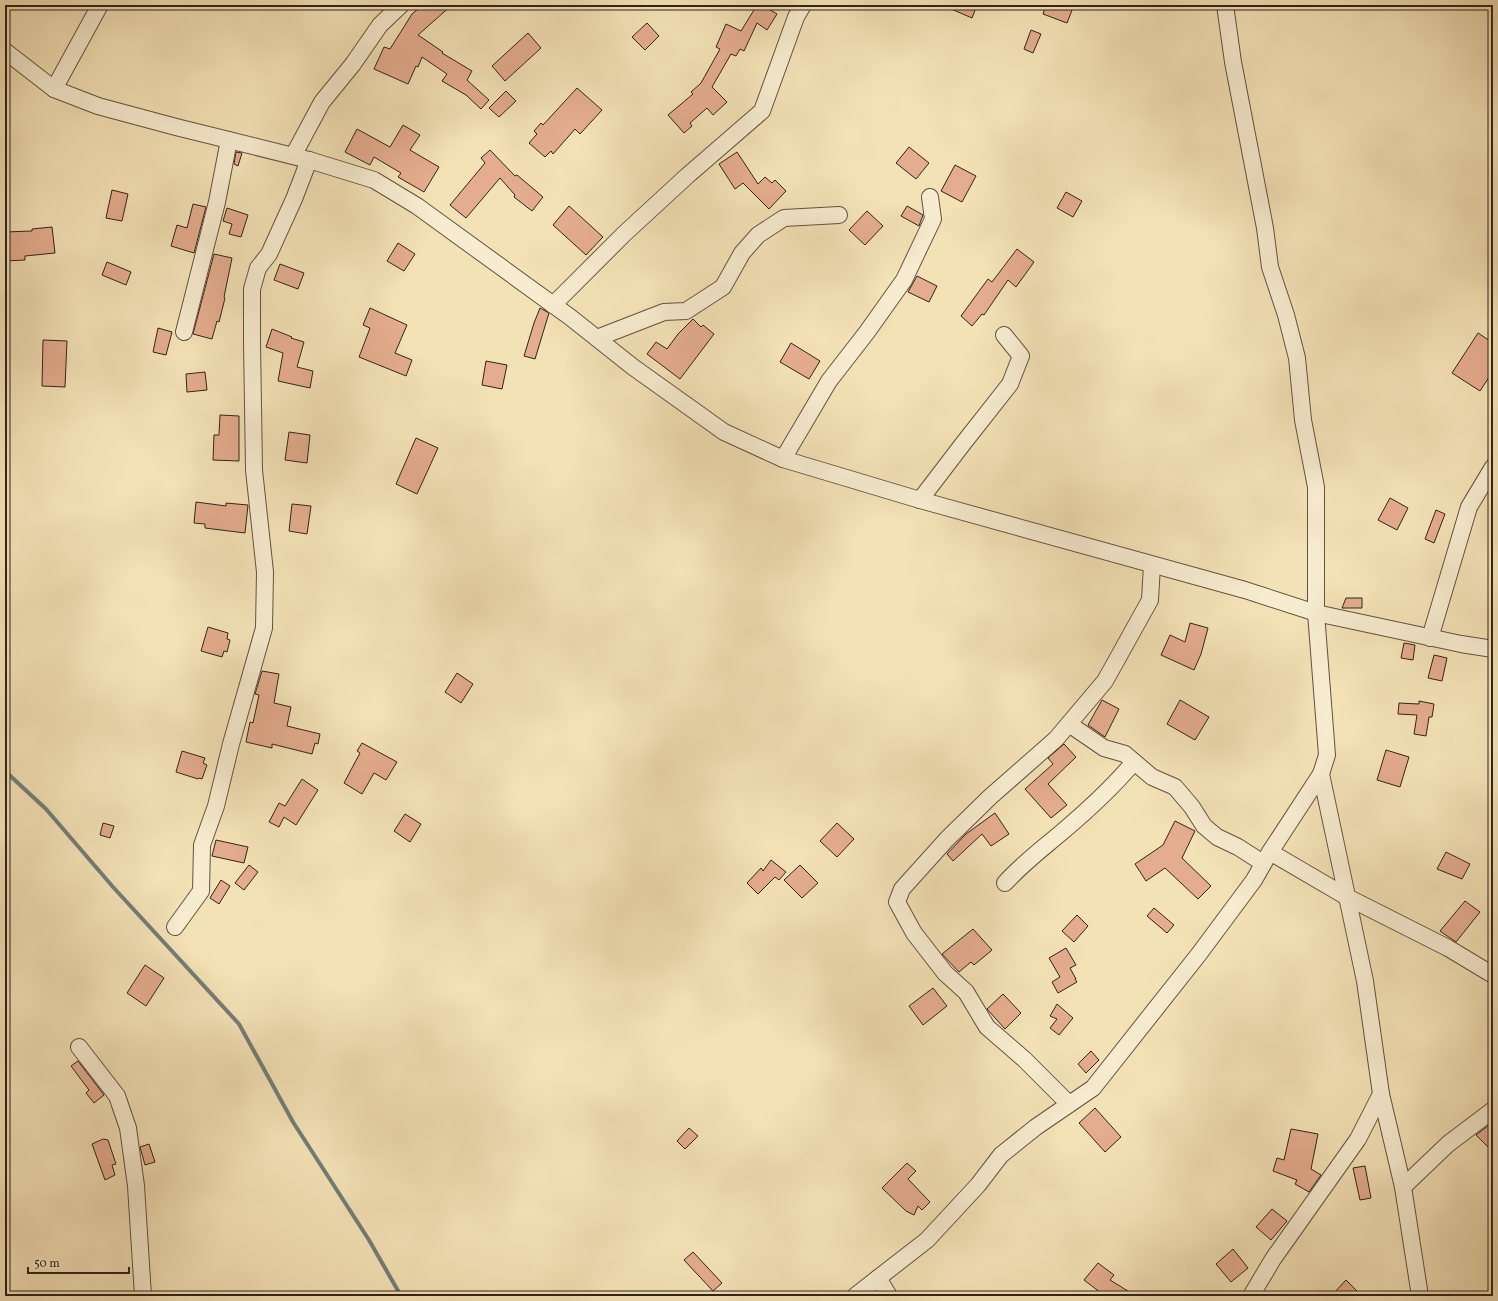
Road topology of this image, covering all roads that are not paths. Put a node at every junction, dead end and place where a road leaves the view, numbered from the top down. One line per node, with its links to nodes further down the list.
1 (100, 5): 6 (street)
2 (401, 5): 8 (street)
3 (803, 5): 12 (street)
4 (1225, 5): 20 (street)
5 (5, 51): 6 (street)
6 (54, 89): 7 (street)
7 (229, 140): 8 (street); 13 (street)
8 (293, 156): 9 (street)
9 (309, 160): 12 (street); 29 (street)
10 (930, 197): 16 (street)
11 (839, 215): 15 (street)
12 (553, 305): 15 (street)
13 (184, 332)
14 (1004, 336): 18 (street)
15 (596, 338): 16 (street)
16 (783, 459): 18 (street)
17 (1493, 467): 21 (street)
18 (920, 500): 19 (street)
19 (1152, 565): 20 (street); 23 (street)
20 (1316, 613): 21 (street); 25 (street)
21 (1430, 638): 22 (street)
22 (1493, 649)
23 (1069, 724): 24 (street); 33 (street)
24 (1134, 762): 26 (street); 27 (street)
25 (1321, 774): 26 (street); 28 (street)
26 (1266, 858): 28 (street); 33 (street)
27 (1005, 883)
28 (1347, 897): 30 (street); 32 (street)
29 (175, 927)
30 (1493, 975)
31 (79, 1047): 37 (street)
32 (1381, 1094): 35 (street); 40 (street)
33 (1069, 1104): 36 (street)
34 (1493, 1110): 35 (street)
35 (1403, 1187): 41 (street)
36 (878, 1278): 38 (street); 39 (street)
37 (143, 1296)
38 (855, 1296)
39 (889, 1296)
40 (1251, 1296)
41 (1420, 1296)

